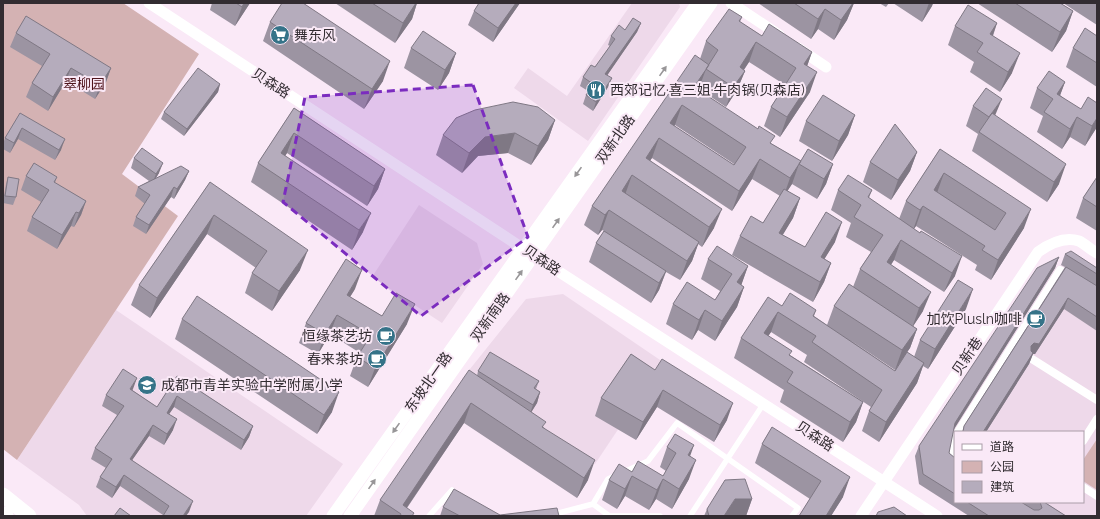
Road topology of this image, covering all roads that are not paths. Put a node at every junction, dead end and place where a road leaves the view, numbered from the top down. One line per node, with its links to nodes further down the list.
1 (149, 3): 6 (street, 贝森路)
2 (698, 3): 6 (street, 双新北路, one-way to 6)
3 (712, 3): 6 (street, 双新北路, one-way to 3)
4 (731, 3): 5 (street)
5 (826, 67)
6 (528, 252): 11 (street, 贝森路); 27 (street, 东坡北一路, one-way to 27); 28 (street, 双新南路, one-way to 6)
7 (1097, 253): 18 (street, 贝新巷)
8 (1078, 281): 13 (street)
9 (1032, 359): 10 (street)
10 (1097, 400)
11 (764, 403): 16 (lane); 18 (street, 贝森路)
12 (1097, 419): 14 (street)
13 (959, 431)
14 (1084, 439)
15 (954, 442): 17 (street)
16 (727, 459): 23 (lane); 33 (lane); 34 (lane)
17 (954, 465)
18 (884, 481): 35 (street, 贝新巷); 36 (street, 贝森路)
19 (1084, 488): 21 (street)
20 (3, 495): 26 (main road)
21 (1097, 496)
22 (463, 501): 29 (lane)
23 (593, 504): 30 (lane); 31 (lane)
24 (3, 514): 25 (main road)
25 (6, 516)
26 (29, 516)
27 (333, 516)
28 (350, 516)
29 (429, 516)
30 (547, 516)
31 (608, 516): 32 (lane)
32 (660, 516)
33 (690, 516)
34 (792, 516)
35 (861, 516)
36 (937, 516)

